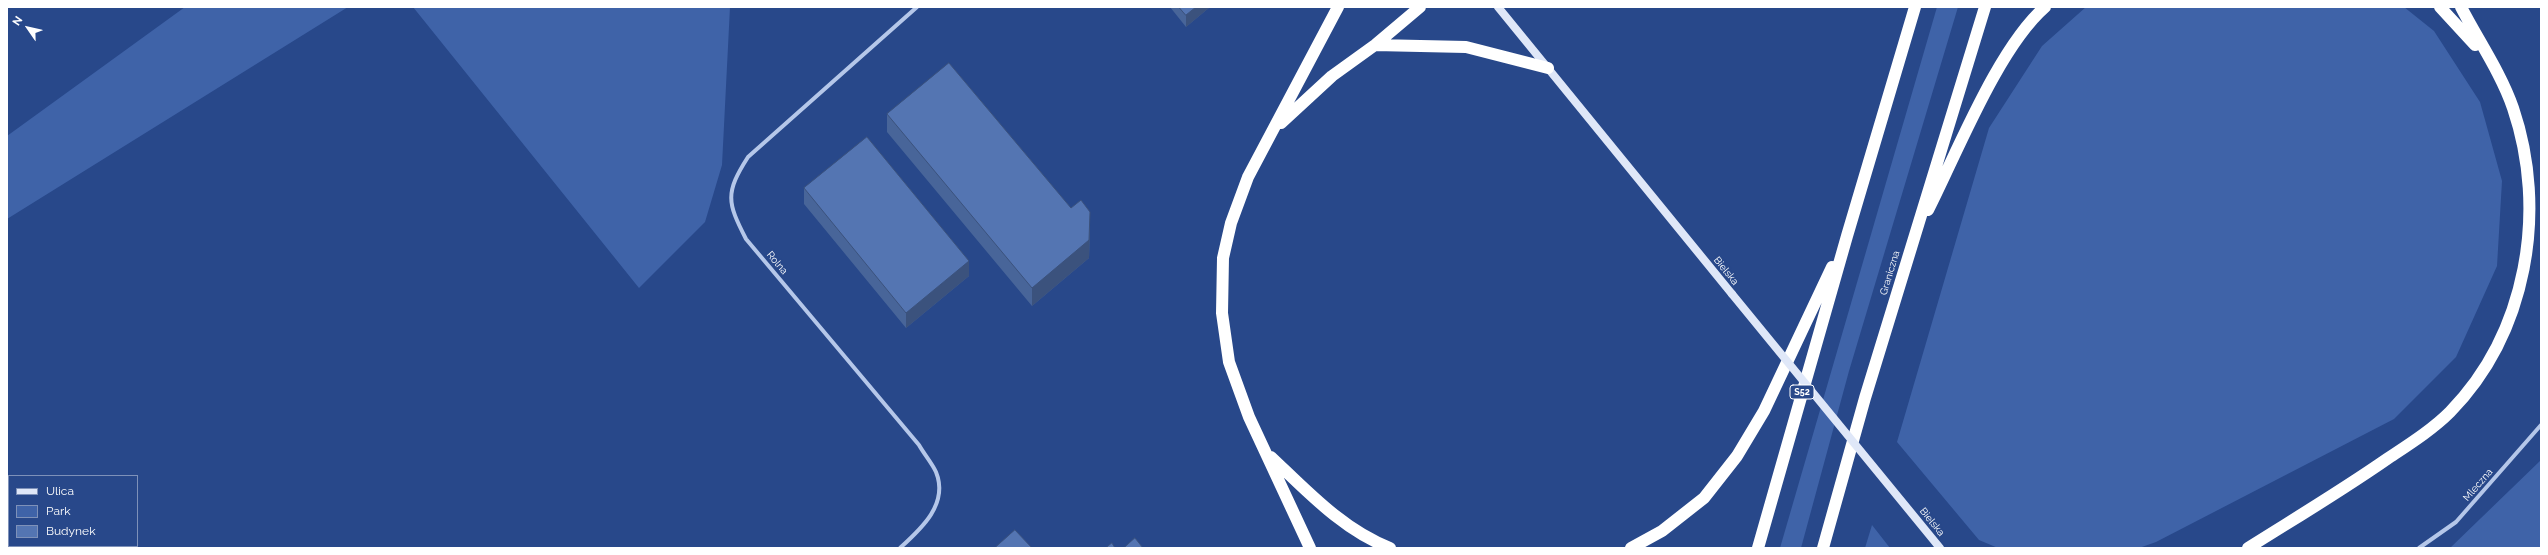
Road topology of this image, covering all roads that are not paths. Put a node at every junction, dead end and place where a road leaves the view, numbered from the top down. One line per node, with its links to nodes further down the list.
1 (917, 7): 18 (street, Rolna)
2 (1338, 7): 13 (highway)
3 (1420, 7): 10 (highway)
4 (1498, 7): 11 (main road, Bielska)
5 (1915, 7): 14 (highway, S52)
6 (1985, 7): 15 (highway, Graniczna)
7 (2045, 7): 15 (highway)
8 (2440, 7): 12 (highway)
9 (2461, 7): 12 (highway)
10 (1374, 45): 11 (highway); 13 (highway)
11 (1548, 68): 24 (main road, Bielska, bridge)
12 (2499, 79): 25 (highway)
13 (1274, 129): 17 (highway)
14 (1847, 236): 21 (highway); 22 (highway, S52)
15 (1912, 244): 23 (highway, Graniczna)
16 (2541, 425): 26 (street, Mleczna)
17 (1267, 454): 19 (highway); 20 (highway)
18 (900, 548)
19 (1310, 548)
20 (1390, 548)
21 (1631, 548)
22 (1758, 548)
23 (1823, 548)
24 (1940, 548)
25 (2248, 548)
26 (2419, 548)

